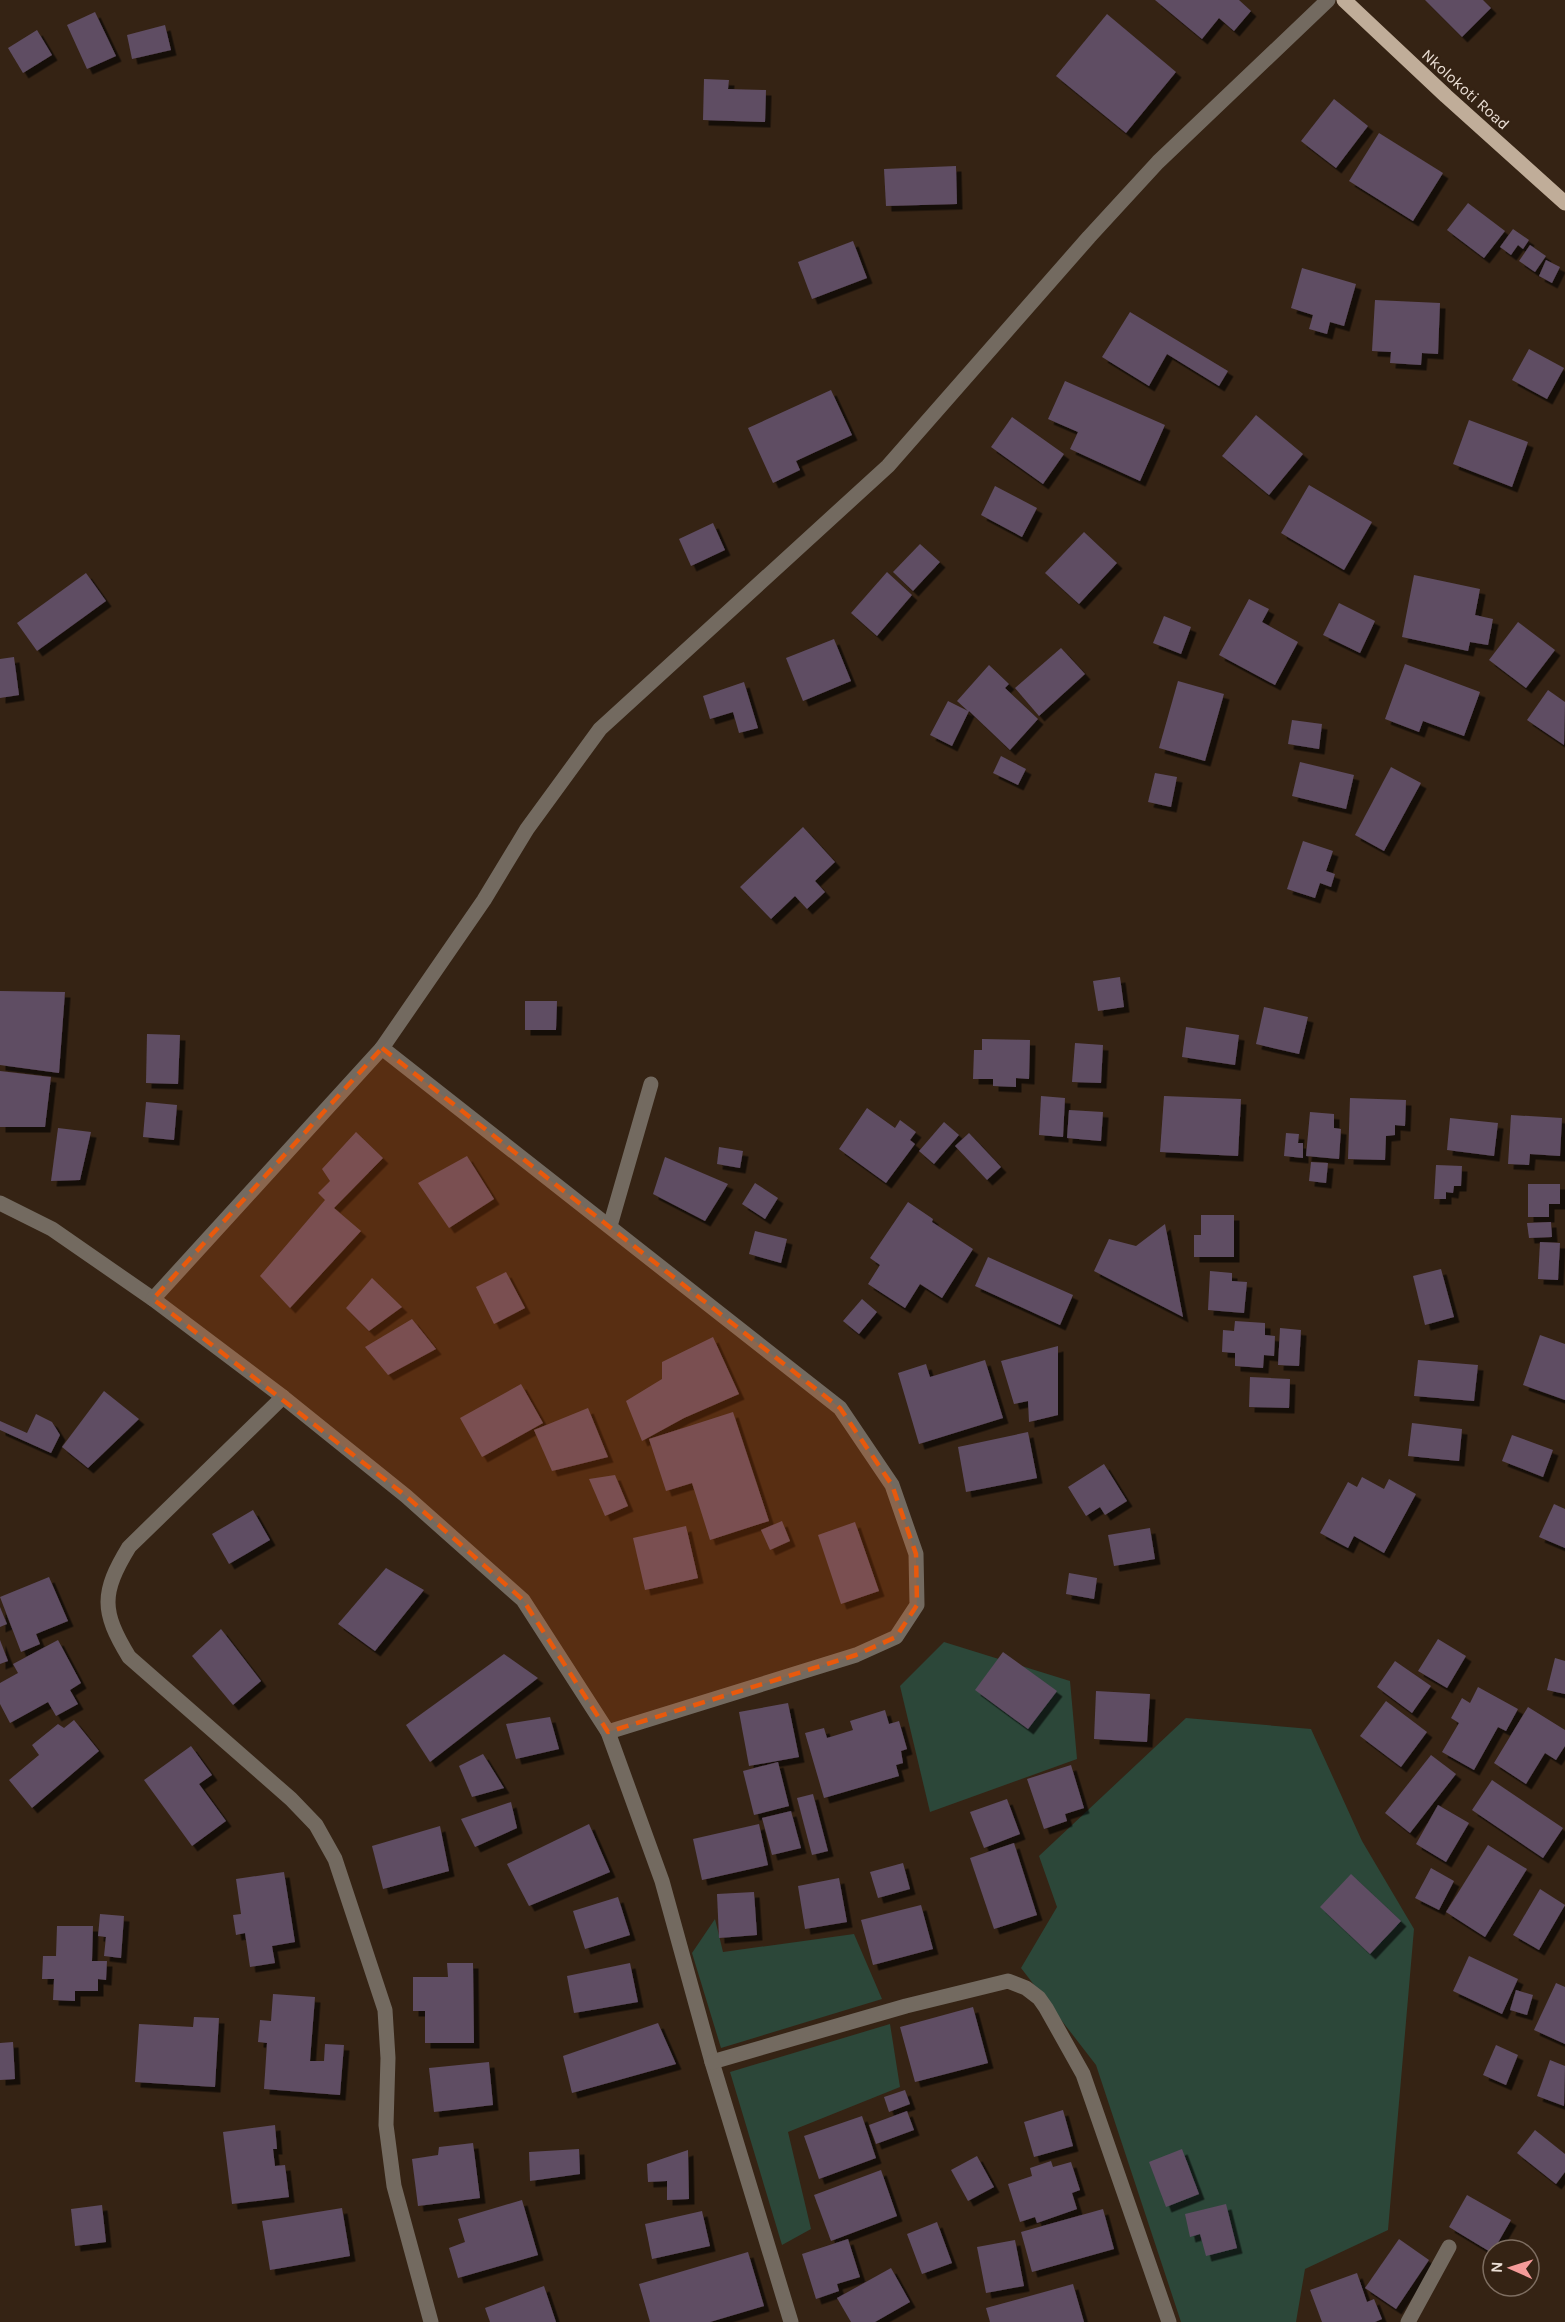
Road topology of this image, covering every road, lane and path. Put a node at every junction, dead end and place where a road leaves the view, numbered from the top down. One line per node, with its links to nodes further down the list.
1 (1328, 0): 4 (street)
2 (1344, 0): 3 (main road, Nkolokoti Road)
3 (1565, 203)
4 (382, 1048): 7 (street); 8 (street)
5 (651, 1084): 7 (street)
6 (0, 1203): 8 (street)
7 (610, 1226): 10 (street)
8 (153, 1299): 9 (street)
9 (283, 1397): 10 (street); 13 (street)
10 (608, 1732): 11 (street)
11 (712, 2062): 14 (street); 15 (street)
12 (1449, 2247): 16 (street)
13 (431, 2322)
14 (791, 2322)
15 (1169, 2322)
16 (1408, 2322)

